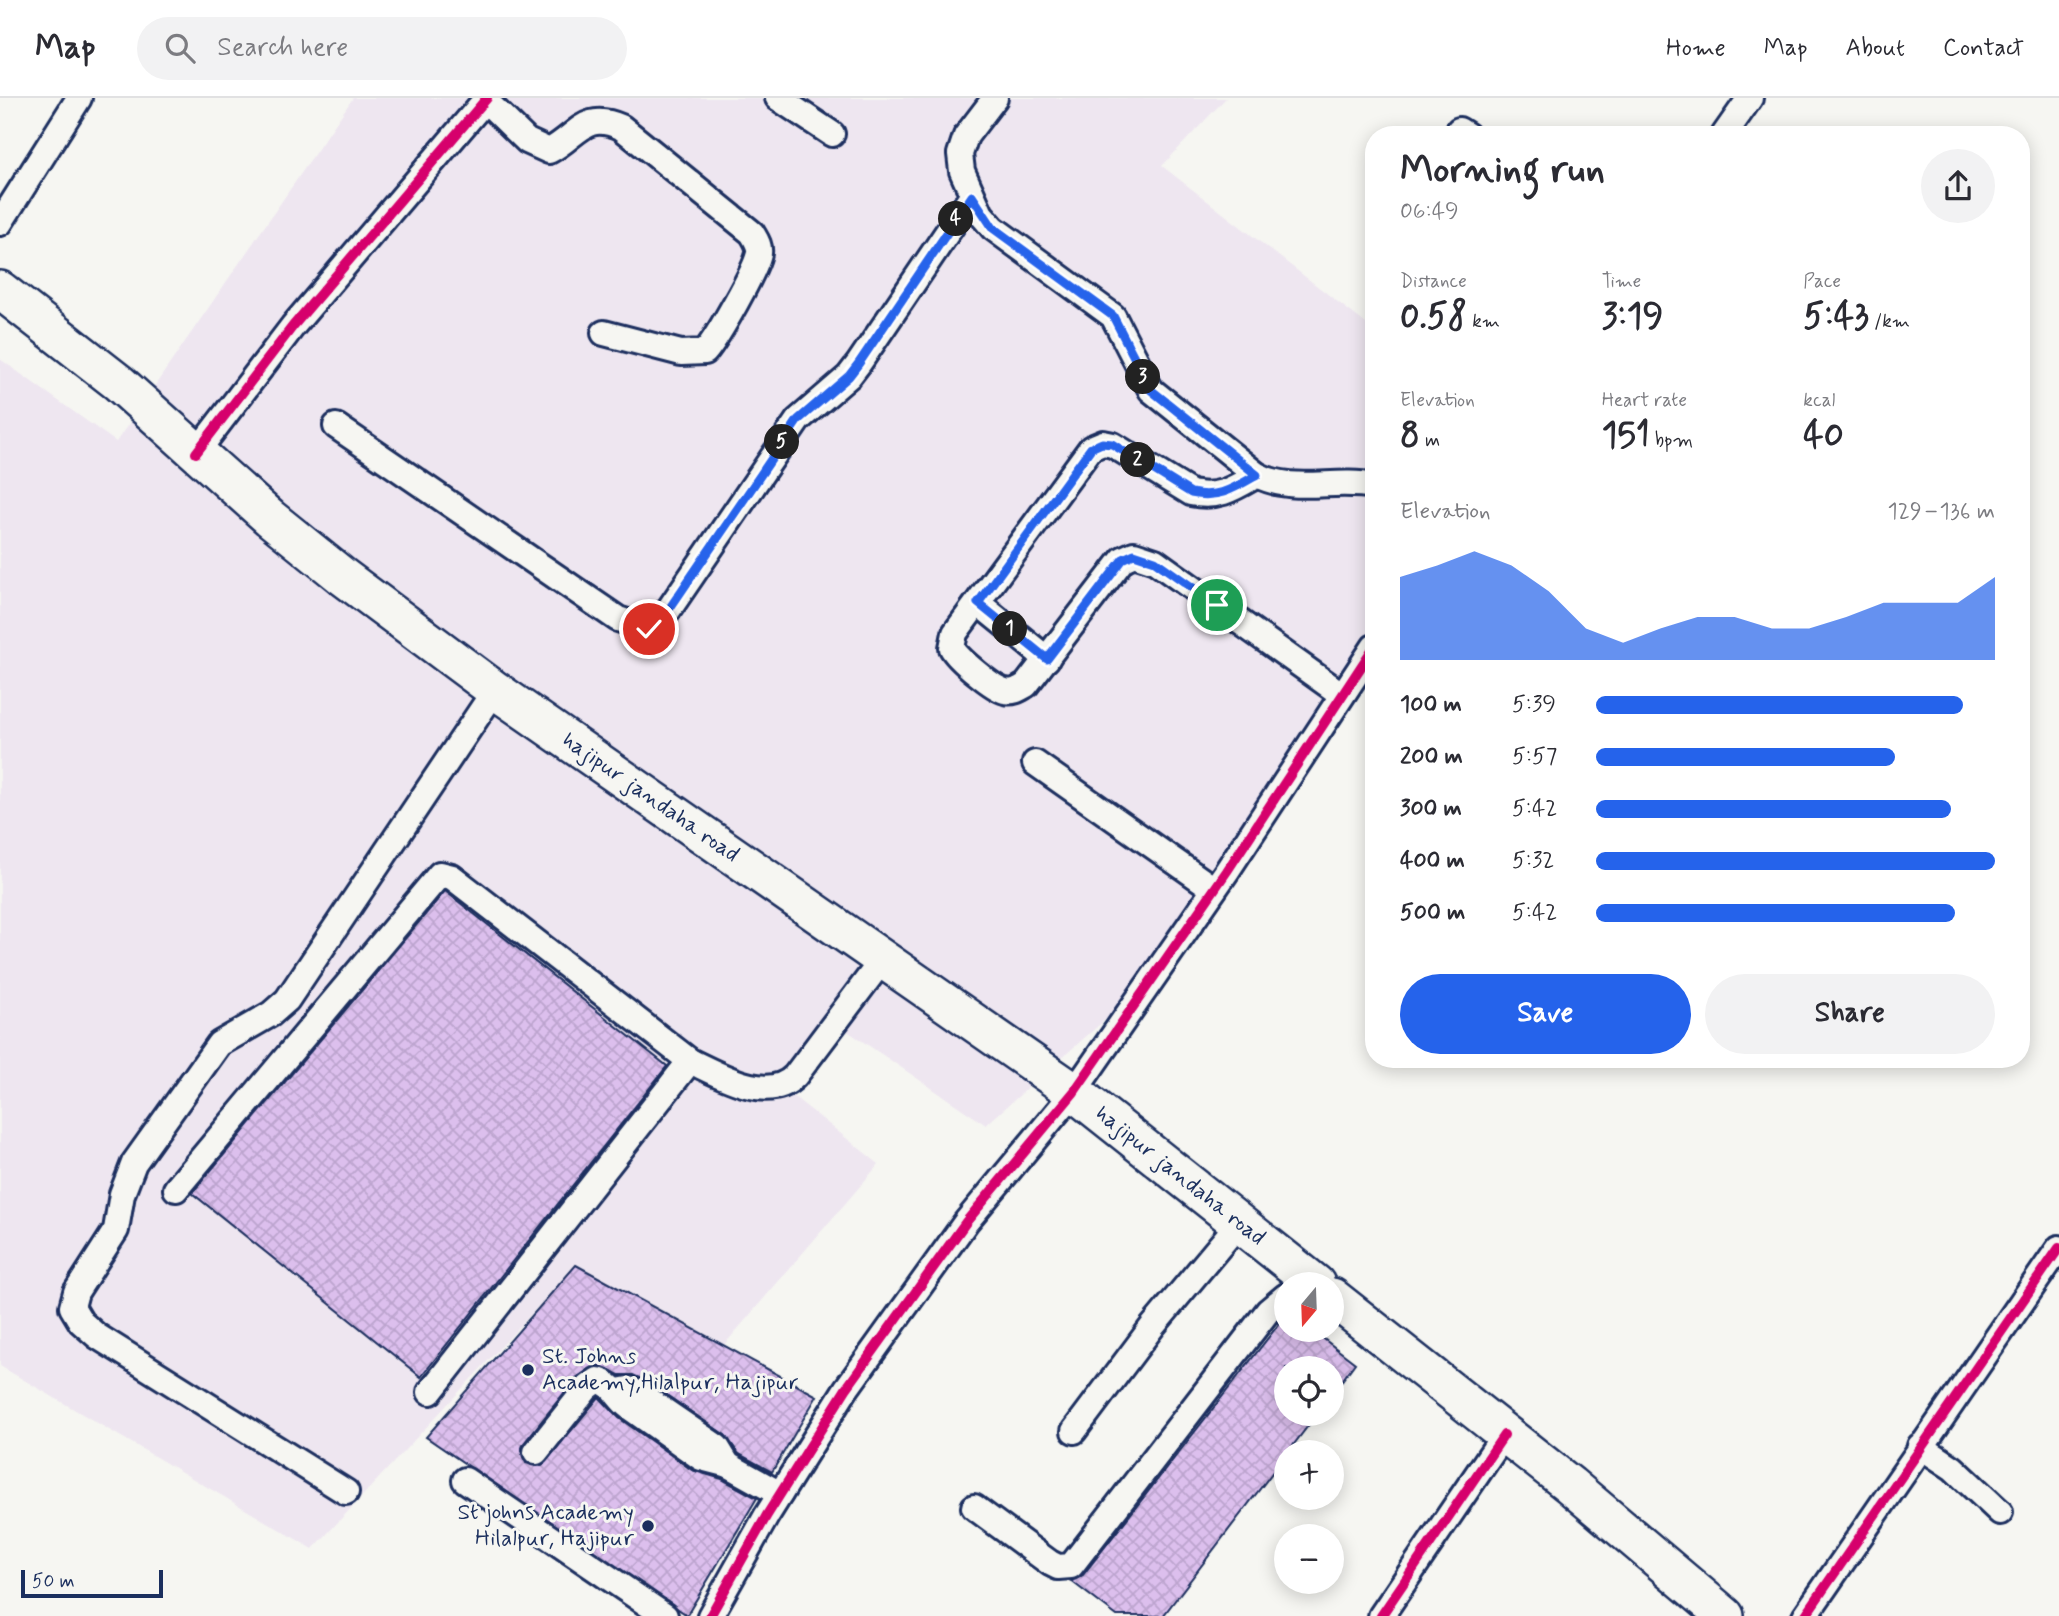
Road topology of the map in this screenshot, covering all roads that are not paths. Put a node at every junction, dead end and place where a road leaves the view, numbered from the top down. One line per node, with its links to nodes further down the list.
1 (79, 98): 9 (street)
2 (778, 98): 7 (street)
3 (995, 98): 8 (street)
4 (1750, 98): 6 (street)
5 (486, 99): 11 (street); 13 (street)
6 (1730, 126)
7 (832, 134)
8 (972, 196): 12 (street); 14 (street)
9 (0, 223)
10 (4, 302): 13 (highway, hajipur jandaha road)
11 (604, 333)
12 (336, 426)
13 (196, 453): 19 (highway, hajipur jandaha road)
14 (1257, 475): 15 (street); 16 (street)
15 (1365, 484)
16 (978, 603): 17 (street); 17 (street)
17 (1047, 659): 20 (street)
18 (1365, 660): 20 (street)
19 (495, 690): 23 (highway, hajipur jandaha road); 38 (street)
20 (1342, 694): 22 (street)
21 (1035, 763): 22 (street)
22 (1214, 890): 25 (street)
23 (883, 959): 24 (street); 25 (highway, hajipur jandaha road)
24 (691, 1061): 26 (street); 32 (street)
25 (1074, 1093): 27 (highway, hajipur jandaha road); 39 (street)
26 (176, 1189)
27 (1239, 1223): 29 (highway, hajipur jandaha road); 33 (street)
28 (2059, 1248): 35 (street)
29 (1290, 1272)
30 (1274, 1307): 40 (street)
31 (1344, 1316): 34 (highway, hajipur jandaha road)
32 (430, 1392)
33 (1074, 1431)
34 (1504, 1435): 44 (street); 45 (highway, hajipur jandaha road)
35 (1920, 1447): 41 (street); 46 (street)
36 (536, 1452): 39 (street)
37 (465, 1480): 42 (street)
38 (345, 1492)
39 (780, 1494): 43 (street)
40 (974, 1507)
41 (2000, 1512)
42 (666, 1616)
43 (710, 1616)
44 (1381, 1616)
45 (1725, 1616)
46 (1805, 1616)

